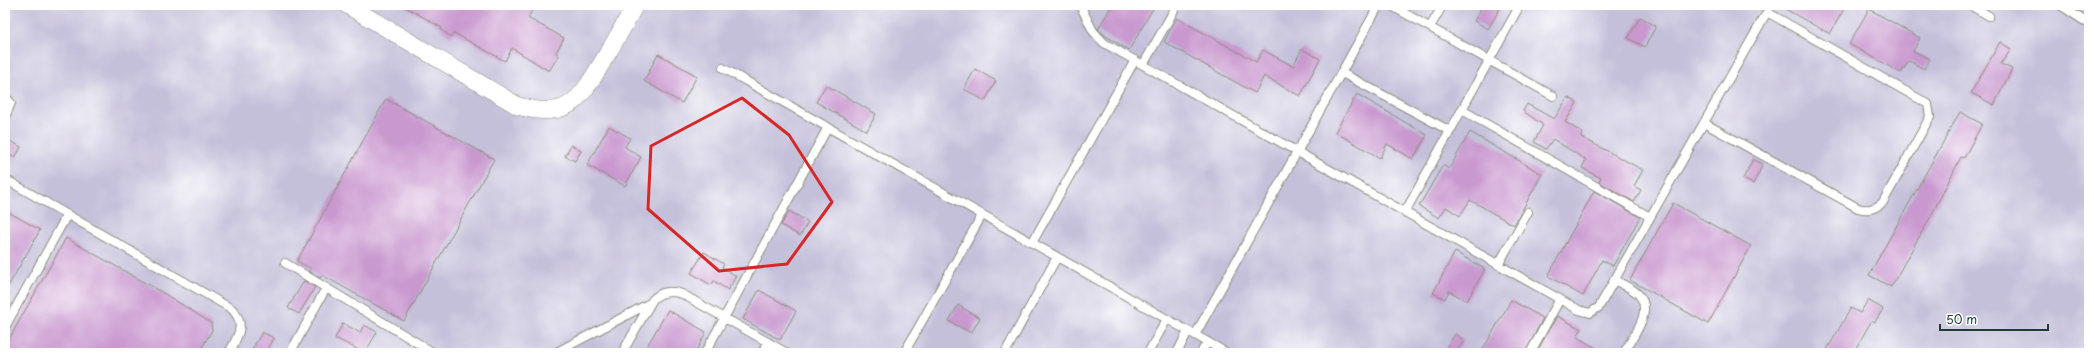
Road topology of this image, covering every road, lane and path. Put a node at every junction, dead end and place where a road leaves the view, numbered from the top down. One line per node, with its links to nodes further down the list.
1 (347, 5): 2 (street)
2 (635, 5)
3 (1080, 5): 15 (lane)
4 (1177, 5): 17 (lane)
5 (1379, 5): 19 (lane)
6 (1390, 5): 14 (lane)
7 (1443, 5): 14 (lane)
8 (1520, 5): 16 (lane)
9 (1970, 5): 12 (lane)
10 (2060, 5): 13 (lane)
11 (1769, 9): 24 (lane); 24 (lane)
12 (1989, 16)
13 (2089, 24)
14 (1430, 27): 16 (lane)
15 (1135, 60): 17 (lane); 34 (lane)
16 (1489, 60): 21 (lane); 22 (lane)
17 (1143, 64): 27 (lane)
18 (723, 68): 25 (lane)
19 (1342, 73): 26 (lane); 27 (lane)
20 (5, 96): 23 (lane)
21 (1553, 96)
22 (1462, 110): 26 (lane); 33 (lane)
23 (5, 117)
24 (1704, 123): 33 (lane)
25 (828, 127): 32 (lane); 42 (lane)
26 (1450, 131): 29 (lane)
27 (1298, 152): 29 (lane); 45 (lane)
28 (5, 179): 31 (lane)
29 (1405, 212): 37 (lane)
30 (1528, 212): 37 (lane)
31 (67, 215): 44 (lane); 48 (lane)
32 (982, 215): 34 (lane); 56 (lane)
33 (1650, 216): 38 (lane)
34 (1032, 243): 35 (lane)
35 (1057, 257): 43 (lane); 57 (lane)
36 (285, 263): 39 (lane)
37 (1498, 265): 40 (lane)
38 (1614, 280): 40 (lane); 63 (lane)
39 (326, 288): 49 (lane); 50 (lane)
40 (1560, 300): 62 (lane)
41 (649, 304): 42 (lane); 51 (lane); 52 (lane)
42 (724, 318): 46 (lane); 53 (lane)
43 (1167, 319): 45 (lane); 58 (lane)
44 (5, 327)
45 (1192, 333): 47 (lane); 59 (lane)
46 (768, 342): 54 (lane); 55 (lane)
47 (1207, 342): 60 (lane); 61 (lane)
48 (229, 353)
49 (290, 353)
50 (434, 353)
51 (555, 353)
52 (622, 353)
53 (705, 353)
54 (762, 353)
55 (787, 353)
56 (904, 353)
57 (1005, 353)
58 (1148, 353)
59 (1177, 353)
60 (1201, 353)
61 (1227, 353)
62 (1530, 353)
63 (1624, 353)

